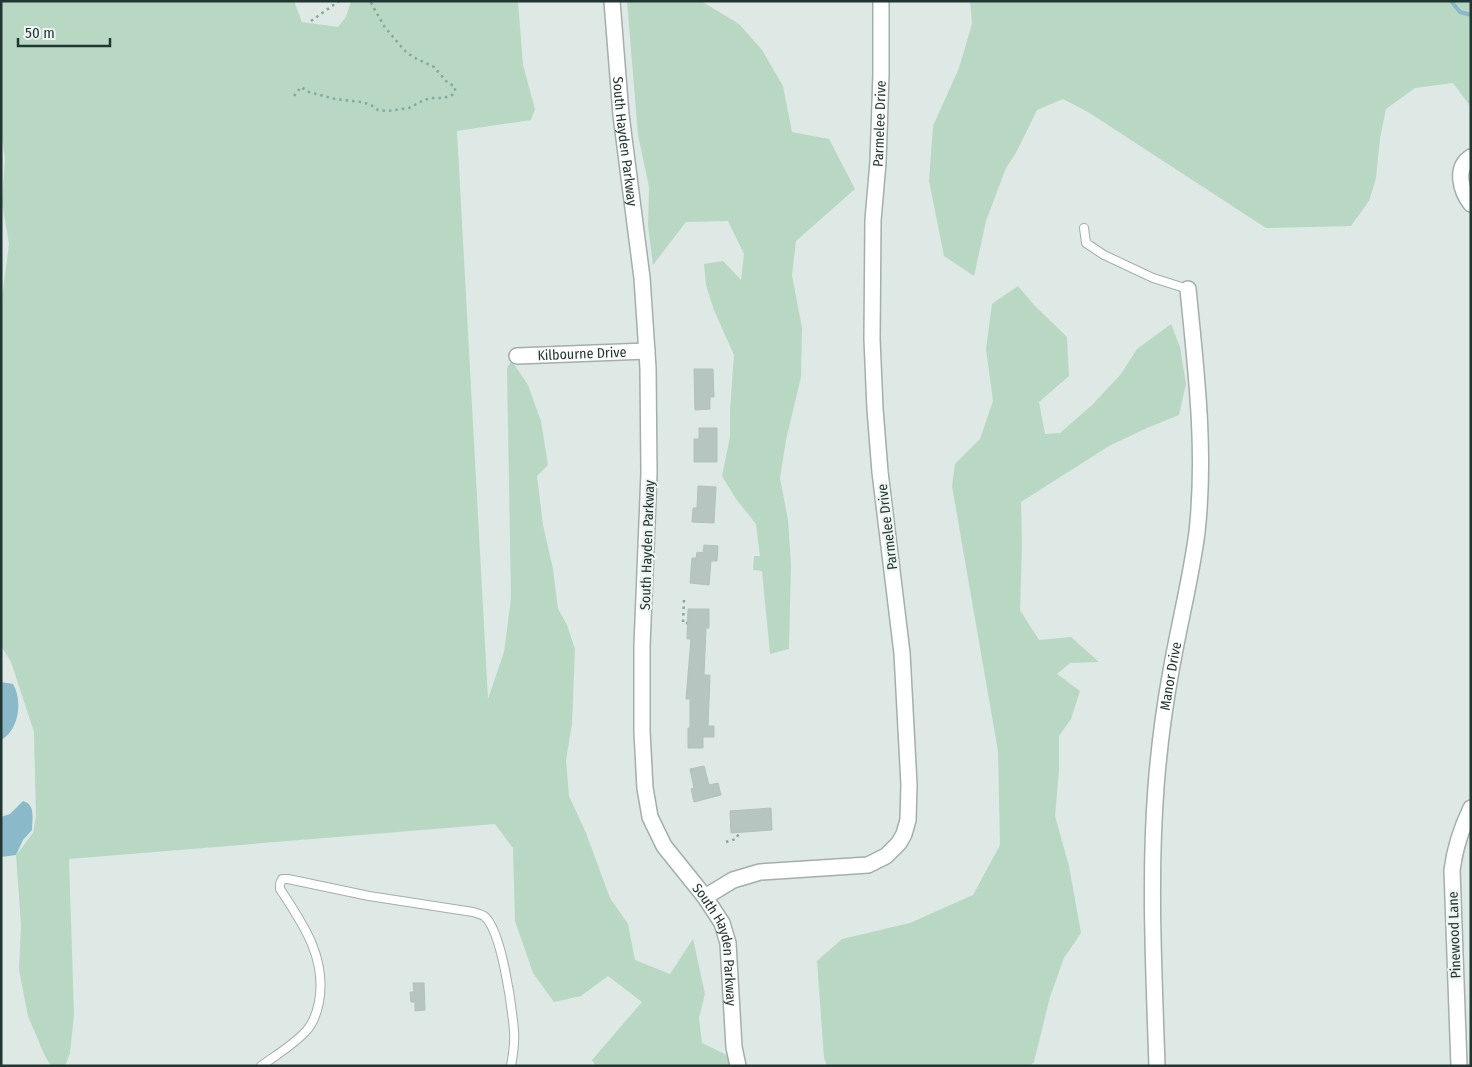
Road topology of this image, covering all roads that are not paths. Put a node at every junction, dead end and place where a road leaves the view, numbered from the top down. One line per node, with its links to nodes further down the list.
1 (612, 1): 7 (street, South Hayden Parkway)
2 (881, 1): 10 (street, Parmelee Drive)
3 (1471, 157): 4 (street)
4 (1471, 204)
5 (1084, 228): 6 (lane)
6 (1188, 289): 14 (street, Manor Drive)
7 (647, 351): 8 (street, Kilbourne Drive); 10 (street, South Hayden Parkway)
8 (517, 356)
9 (1471, 808): 15 (street, Pinewood Lane)
10 (705, 897): 13 (street, South Hayden Parkway)
11 (261, 1066): 12 (lane)
12 (511, 1066)
13 (738, 1066)
14 (1157, 1066)
15 (1459, 1066)

